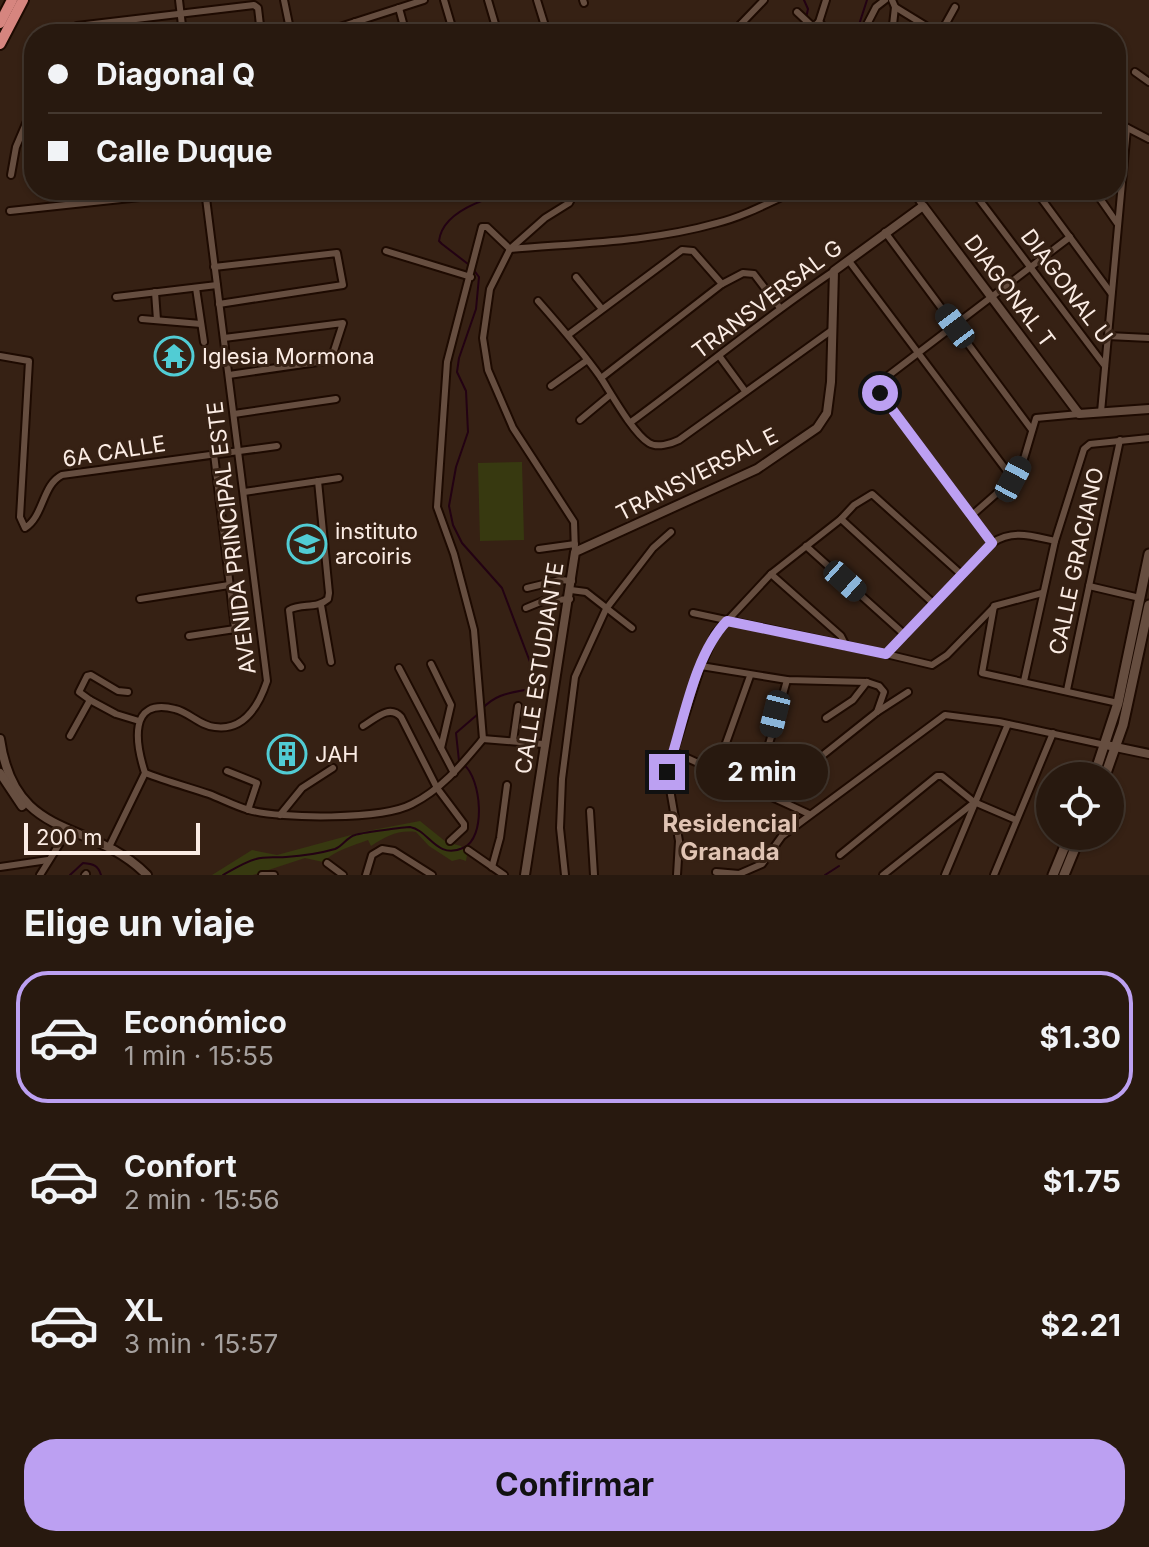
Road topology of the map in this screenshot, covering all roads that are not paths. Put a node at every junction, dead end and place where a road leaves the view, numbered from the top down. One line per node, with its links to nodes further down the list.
1 (12, 0): 19 (highway)
2 (23, 0): 35 (highway)
3 (179, 0): 16 (street)
4 (284, 0): 23 (street)
5 (424, 0): 14 (street)
6 (444, 0): 26 (street)
7 (488, 0): 27 (street)
8 (537, 0): 28 (street)
9 (764, 0): 29 (street)
10 (826, 0): 18 (street)
11 (885, 0): 31 (street)
12 (894, 4): 32 (street); 33 (street)
13 (955, 7): 34 (street)
14 (399, 8): 17 (street); 25 (street)
15 (797, 12): 18 (street)
16 (180, 13): 20 (street); 21 (street); 22 (street)
17 (355, 22): 24 (street)
18 (811, 22): 30 (street)
19 (0, 23)
20 (93, 24)
21 (182, 24)
22 (260, 24)
23 (289, 24)
24 (349, 24)
25 (403, 24)
26 (451, 24)
27 (495, 24)
28 (544, 24)
29 (741, 24)
30 (814, 24)
31 (868, 24)
32 (893, 24)
33 (924, 24)
34 (945, 24)
35 (0, 44)
36 (1135, 72): 37 (street)
37 (1149, 82)
38 (24, 128): 42 (street)
39 (1127, 128): 40 (street); 41 (street)
40 (1126, 139)
41 (1149, 139)
42 (11, 175)
43 (112, 200): 53 (street)
44 (206, 200): 60 (street, AVENIDA PRINCIPAL ESTE)
45 (572, 200): 57 (street, CALLE ESTUDIANTE)
46 (776, 200): 57 (street)
47 (919, 200): 52 (street, DIAGONAL T)
48 (980, 200): 61 (street, DIAGONAL U)
49 (1042, 200): 56 (street)
50 (1101, 200): 54 (street)
51 (1120, 200): 54 (street)
52 (923, 206): 55 (street, TRANSVERSAL G); 71 (street, DIAGONAL T)
53 (10, 211)
54 (1118, 224): 69 (street)
55 (885, 232): 59 (street, TRANSVERSAL G); 79 (street)
56 (1070, 237): 61 (street); 69 (street)
57 (510, 249): 63 (street); 121 (street, CALLE ESTUDIANTE)
58 (386, 251): 63 (street)
59 (849, 261): 62 (street, TRANSVERSAL G); 86 (street)
60 (214, 267): 66 (street, AVENIDA PRINCIPAL ESTE); 73 (street)
61 (1031, 268): 71 (street); 90 (street, DIAGONAL U)
62 (834, 271): 74 (street, TRANSVERSAL G); 80 (street, TRANSVERSAL E)
63 (471, 273): 169 (street)
64 (576, 277): 75 (street)
65 (722, 284): 74 (street); 75 (street); 92 (street)
66 (217, 285): 67 (street); 73 (street, AVENIDA PRINCIPAL ESTE)
67 (196, 288): 68 (street); 78 (street)
68 (155, 292): 70 (street); 77 (street)
69 (1112, 294): 82 (street)
70 (116, 297)
71 (992, 299): 79 (street); 100 (street, DIAGONAL T)
72 (538, 301): 81 (street)
73 (219, 304): 83 (street, AVENIDA PRINCIPAL ESTE)
74 (780, 308): 88 (street, TRANSVERSAL G)
75 (602, 309): 81 (street)
76 (142, 319): 77 (street)
77 (157, 320): 78 (street)
78 (201, 324): 85 (street)
79 (955, 326): 86 (street); 101 (street)
80 (832, 330): 94 (street); 121 (street, TRANSVERSAL E)
81 (568, 335): 89 (street)
82 (1108, 336): 84 (street); 90 (street)
83 (224, 338): 91 (street, AVENIDA PRINCIPAL ESTE); 91 (street)
84 (1149, 338)
85 (204, 342)
86 (917, 354): 112 (street); 115 (street)
87 (0, 356): 110 (street, 6A CALLE)
88 (720, 357): 94 (street); 104 (street, TRANSVERSAL G)
89 (586, 361): 92 (street); 93 (street)
90 (1105, 366): 98 (street)
91 (229, 375): 99 (street, AVENIDA PRINCIPAL ESTE)
92 (601, 378): 95 (street)
93 (551, 386)
94 (745, 391): 104 (street)
95 (610, 395): 103 (street); 104 (street)
96 (336, 399): 99 (street)
97 (1149, 409): 98 (street)
98 (1101, 412): 100 (street)
99 (234, 414): 109 (street, AVENIDA PRINCIPAL ESTE)
100 (1079, 414): 102 (street)
101 (1021, 416): 102 (street); 105 (street)
102 (1036, 418): 105 (street)
103 (580, 420)
104 (631, 422)
105 (1032, 430): 112 (street)
106 (1149, 438): 107 (street)
107 (1120, 440): 118 (street); 127 (street, CALLE GRACIANO)
108 (277, 446): 109 (street, 6A CALLE)
109 (238, 451): 110 (street, 6A CALLE); 114 (street, AVENIDA PRINCIPAL ESTE)
110 (214, 454): 126 (street)
111 (339, 478): 113 (street)
112 (1013, 479): 115 (street)
113 (318, 481): 114 (street); 134 (street)
114 (244, 492): 163 (street, AVENIDA PRINCIPAL ESTE)
115 (971, 516): 119 (street)
116 (841, 519): 120 (street); 125 (street); 133 (street)
117 (671, 532): 138 (street)
118 (1055, 541): 119 (street); 130 (street)
119 (992, 543): 125 (street)
120 (806, 546): 124 (street); 142 (street)
121 (575, 548): 122 (street); 129 (street, CALLE ESTUDIANTE)
122 (539, 549)
123 (1149, 554): 131 (main road)
124 (771, 574): 140 (street); 144 (street)
125 (962, 575): 133 (street)
126 (229, 585): 132 (street); 143 (street)
127 (1089, 586): 131 (street); 155 (street, CALLE GRACIANO)
128 (527, 588): 129 (street)
129 (571, 590): 137 (street); 138 (street); 171 (street, CALLE ESTUDIANTE)
130 (1042, 593): 136 (street); 153 (street)
131 (1140, 598): 159 (main road)
132 (140, 599)
133 (934, 604): 142 (street)
134 (321, 605): 146 (street); 149 (street)
135 (1149, 605): 172 (main road)
136 (994, 606): 145 (street); 153 (street)
137 (526, 608)
138 (606, 609): 141 (street); 213 (street)
139 (693, 613): 140 (street)
140 (727, 621): 144 (street); 148 (street)
141 (632, 628)
142 (905, 635): 145 (street)
143 (189, 636)
144 (846, 646): 145 (street)
145 (886, 654)
146 (331, 662)
147 (431, 664): 173 (street)
148 (701, 666): 151 (street); 174 (street)
149 (301, 667)
150 (399, 668): 173 (street)
151 (750, 676): 152 (street); 181 (street)
152 (787, 680): 154 (street); 161 (street)
153 (1024, 681): 155 (street)
154 (867, 682): 161 (street); 162 (street)
155 (1067, 690): 159 (street)
156 (128, 692): 158 (street)
157 (908, 692): 161 (street)
158 (90, 700): 163 (street); 167 (street)
159 (1118, 703): 172 (main road)
160 (518, 706): 170 (street)
161 (877, 712)
162 (826, 718)
163 (139, 721): 183 (street)
164 (1008, 724): 166 (street); 186 (street); 189 (street)
165 (363, 726): 185 (street)
166 (1053, 733): 172 (street); 191 (street)
167 (70, 736)
168 (0, 739): 194 (street)
169 (483, 739): 170 (street); 180 (street)
170 (513, 741): 171 (street)
171 (543, 744): 212 (street, CALLE ESTUDIANTE)
172 (1111, 745): 175 (street); 176 (main road); 177 (main road)
173 (441, 748): 180 (street)
174 (674, 752): 181 (street); 215 (street)
175 (1149, 754)
176 (1102, 762)
177 (1108, 762)
178 (333, 768): 190 (street)
179 (227, 771): 187 (street)
180 (457, 771): 185 (street)
181 (716, 771): 189 (street)
182 (0, 773): 192 (street)
183 (145, 773): 187 (street); 194 (street)
184 (507, 785): 202 (street)
185 (437, 788): 190 (street); 193 (street)
186 (974, 802): 191 (street); 198 (street); 216 (street); 217 (street)
187 (248, 810): 190 (street)
188 (590, 811): 214 (street)
189 (809, 814): 203 (street)
190 (280, 815)
191 (1016, 820): 218 (street)
192 (65, 835): 199 (street); 205 (street)
193 (450, 841)
194 (109, 847): 205 (street)
195 (468, 850): 202 (street)
196 (1063, 850): 219 (main road)
197 (1074, 850): 220 (main road)
198 (840, 855)
199 (48, 860): 201 (street); 204 (street)
200 (327, 863): 208 (street)
201 (0, 867)
202 (492, 867): 211 (street)
203 (716, 872)
204 (40, 875)
205 (144, 875)
206 (262, 875): 207 (street)
207 (274, 875)
208 (343, 875)
209 (366, 875): 210 (street)
210 (432, 875)
211 (504, 875)
212 (528, 875)
213 (565, 875)
214 (594, 875)
215 (677, 875)
216 (883, 875)
217 (945, 875)
218 (994, 875)
219 (1053, 875)
220 (1064, 875)

